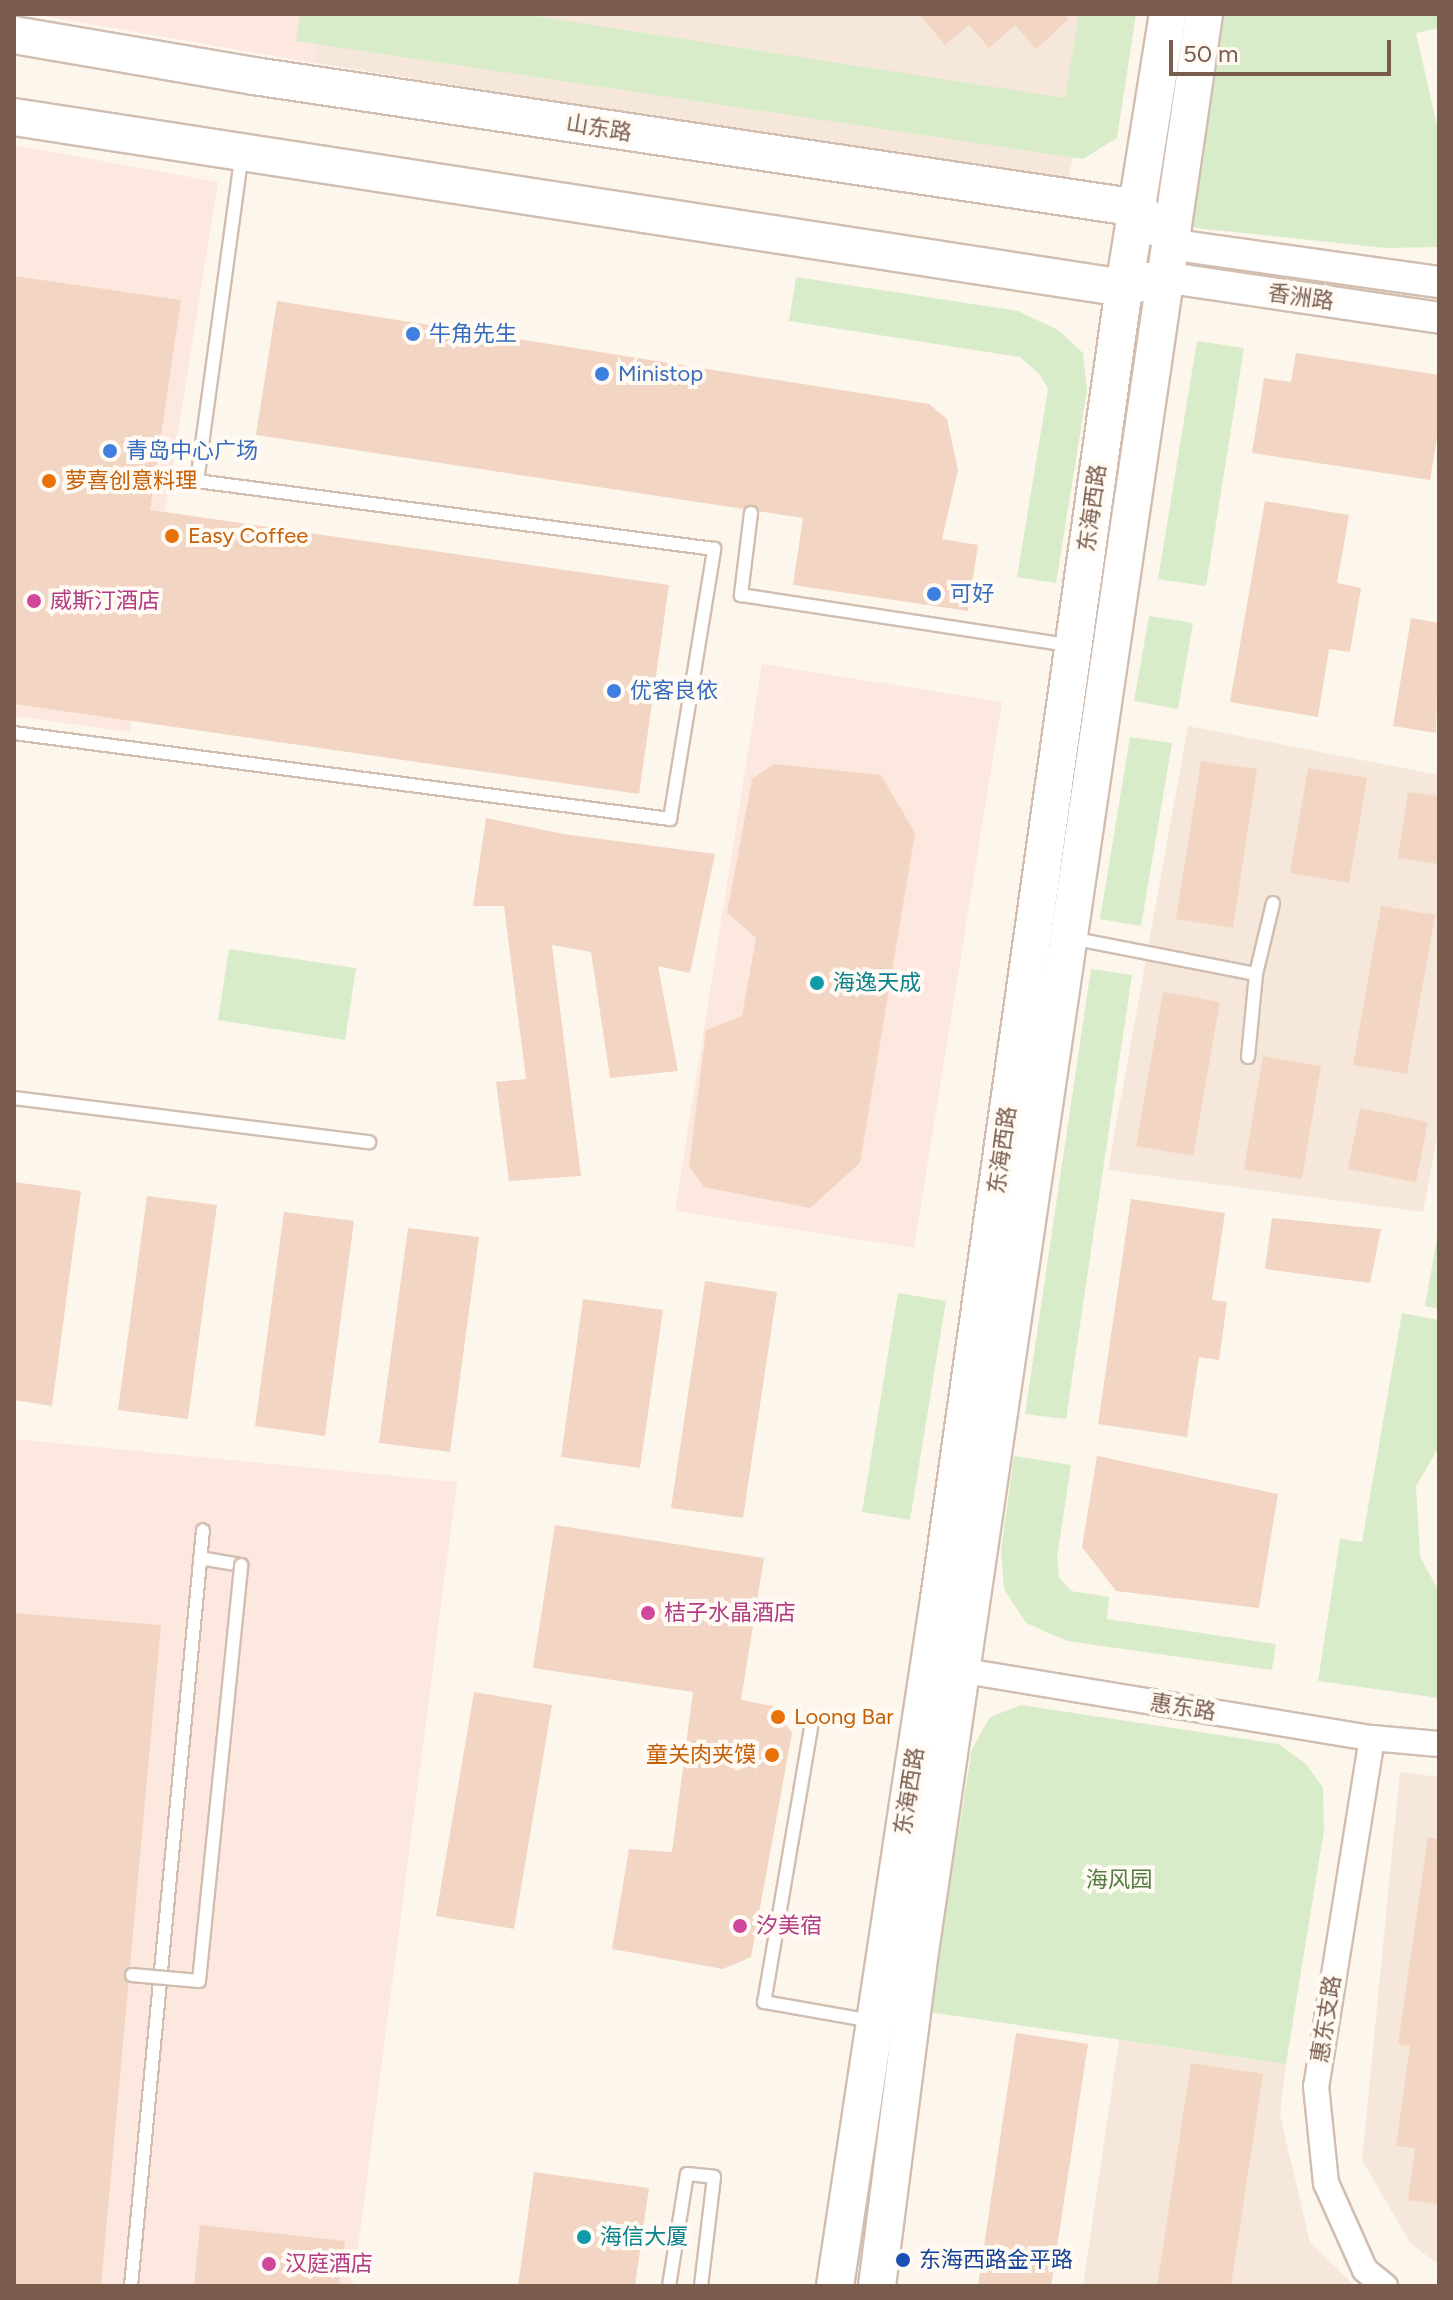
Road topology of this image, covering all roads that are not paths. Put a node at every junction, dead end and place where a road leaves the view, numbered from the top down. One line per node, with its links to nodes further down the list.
1 (1168, 14): 6 (main road, 东海西路)
2 (1204, 14): 7 (main road, 东海西路)
3 (14, 35): 6 (main road, 山东路)
4 (14, 117): 5 (main road)
5 (242, 154): 9 (main road); 13 (lane)
6 (1138, 208): 7 (main road); 9 (main road, 东海西路)
7 (1166, 260): 8 (street, 香洲路); 9 (main road); 10 (street, 香洲路); 15 (main road, 东海西路)
8 (1439, 282)
9 (1124, 288): 12 (main road, 东海西路)
10 (1439, 318)
11 (751, 513): 12 (lane)
12 (1072, 645): 22 (main road, 东海西路)
13 (14, 733)
14 (1273, 903): 16 (lane)
15 (1068, 938): 16 (lane); 22 (main road, 东海西路)
16 (1256, 974): 17 (lane)
17 (1248, 1057)
18 (14, 1098): 19 (lane)
19 (369, 1142)
20 (203, 1530): 21 (lane)
21 (200, 1558): 26 (lane, bridge); 28 (lane)
22 (945, 1668): 24 (street, 惠东路); 27 (main road, 东海西路); 32 (main road, 东海西路)
23 (811, 1728): 27 (lane)
24 (1372, 1738): 25 (street, 惠东路); 33 (street, 惠东支路)
25 (1439, 1744)
26 (132, 1975)
27 (872, 2021): 31 (main road, 东海西路)
28 (131, 2286)
29 (669, 2286): 30 (lane)
30 (701, 2286)
31 (835, 2286)
32 (877, 2286)
33 (1385, 2286)

